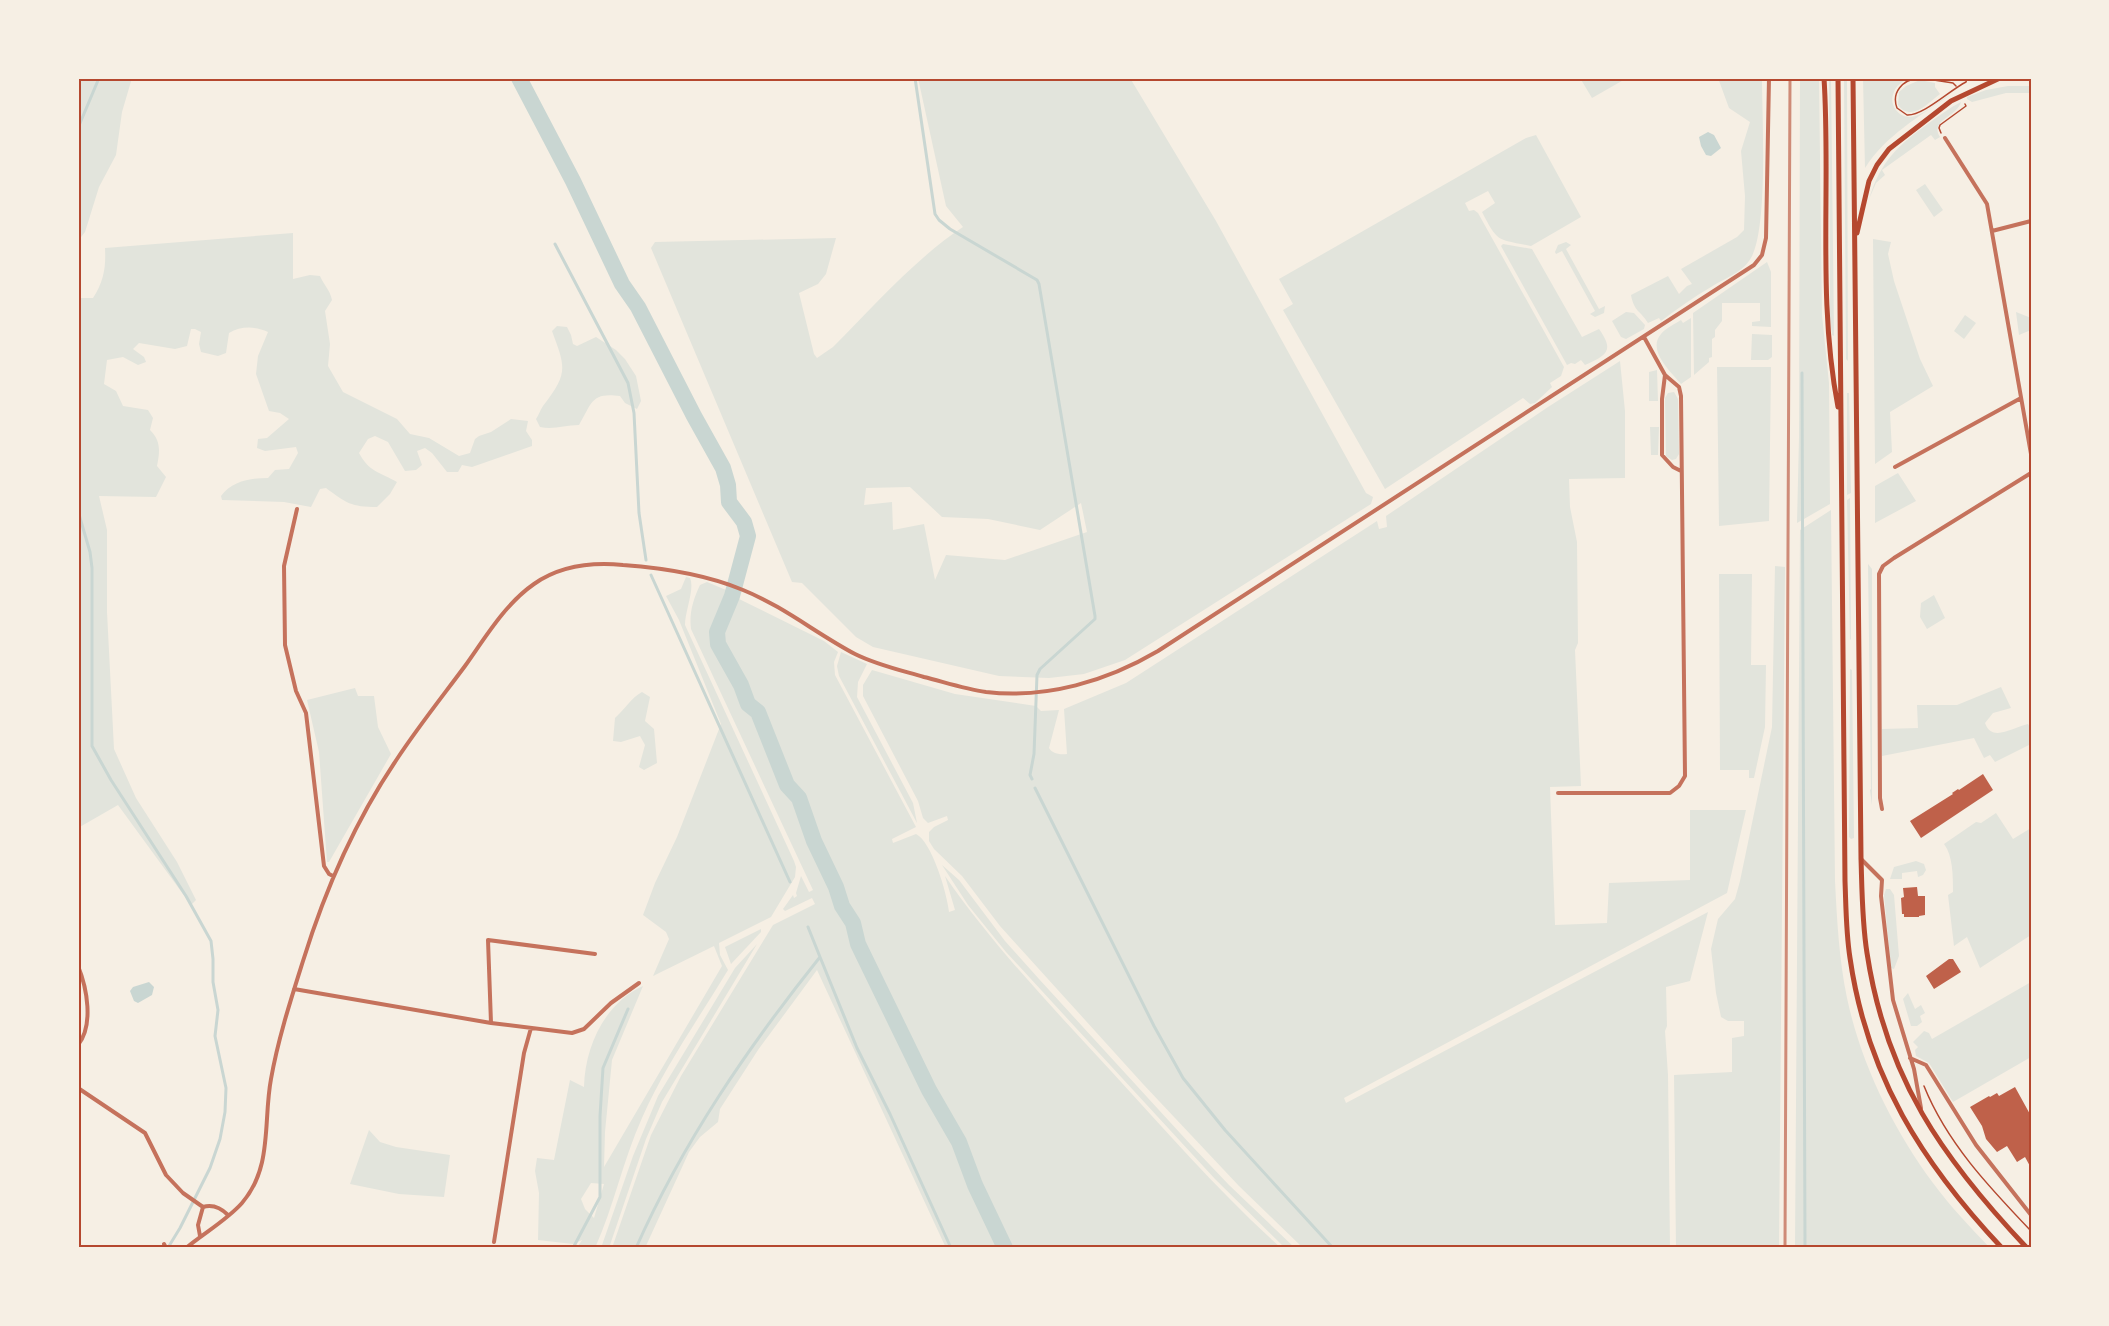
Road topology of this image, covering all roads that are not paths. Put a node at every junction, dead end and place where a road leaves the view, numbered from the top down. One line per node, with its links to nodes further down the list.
1 (1769, 78): 10 (street)
2 (1824, 78): 13 (main road)
3 (1838, 78): 13 (main road)
4 (1854, 78): 9 (main road)
5 (2000, 78): 9 (main road)
6 (1945, 138): 8 (street)
7 (2031, 221): 8 (street)
8 (1992, 231): 12 (street)
9 (1854, 243): 21 (main road)
10 (1644, 337): 11 (street); 22 (street)
11 (1665, 375): 16 (street); 16 (street)
12 (2021, 398): 14 (street); 15 (street)
13 (1841, 420): 39 (main road)
14 (2031, 454)
15 (1895, 467)
16 (1681, 471): 19 (street)
17 (2031, 473): 20 (street)
18 (297, 509): 22 (street)
19 (1558, 793)
20 (1882, 809)
21 (1861, 858): 30 (street); 32 (main road)
22 (333, 876): 26 (street)
23 (595, 954): 27 (street)
24 (78, 966): 29 (street)
25 (639, 983): 28 (street)
26 (294, 989): 27 (street); 34 (street)
27 (491, 1023): 28 (street)
28 (531, 1028): 37 (street)
29 (78, 1045)
30 (1910, 1058): 32 (street); 35 (street)
31 (78, 1088): 33 (street)
32 (1922, 1115): 40 (main road)
33 (203, 1207): 34 (street); 36 (street)
34 (228, 1215): 36 (street)
35 (2031, 1215)
36 (200, 1236): 38 (street)
37 (494, 1242)
38 (186, 1248)
39 (2000, 1248)
40 (2027, 1248)

